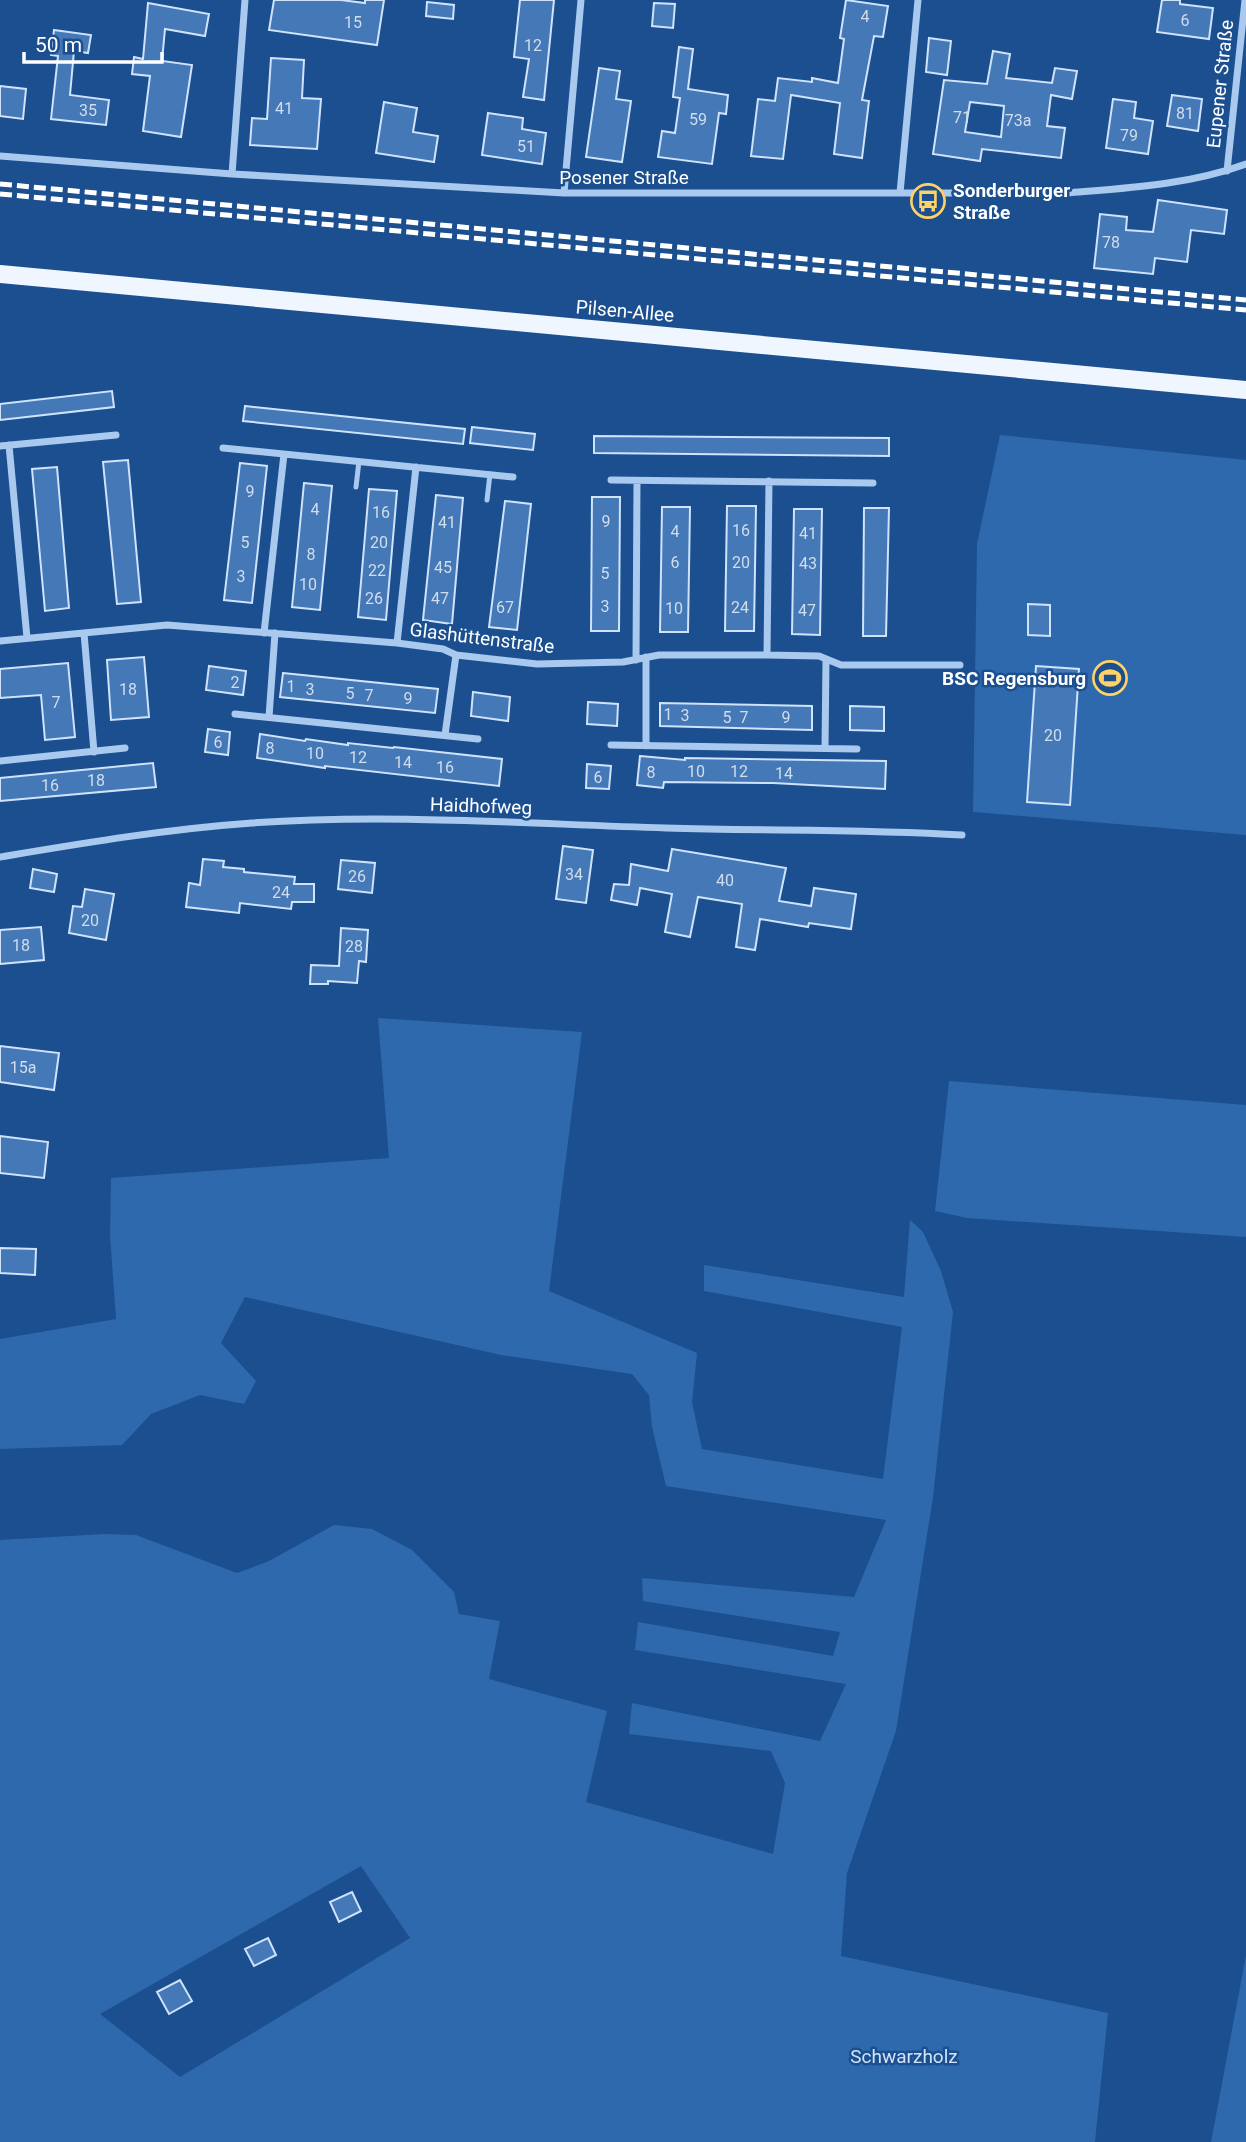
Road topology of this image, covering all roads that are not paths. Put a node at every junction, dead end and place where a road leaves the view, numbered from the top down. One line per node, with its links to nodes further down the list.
1 (245, 0): 8 (street)
2 (581, 0): 9 (street)
3 (918, 0): 10 (street)
4 (1245, 0): 7 (street, Eupener Straße)
5 (0, 156): 8 (street, Posener Straße)
6 (1246, 164): 7 (street, Posener Straße)
7 (1227, 171): 10 (street, Posener Straße)
8 (232, 174): 9 (street, Posener Straße)
9 (564, 193): 10 (street, Posener Straße)
10 (900, 193)
11 (0, 274): 12 (main road, Pilsen-Allee)
12 (1246, 390)
13 (116, 435): 14 (street)
14 (4, 446): 30 (street)
15 (223, 448): 16 (street)
16 (284, 454): 17 (street); 28 (street)
17 (359, 461): 18 (street); 25 (lane)
18 (416, 467): 19 (street); 32 (street)
19 (490, 474): 20 (street); 26 (lane)
20 (513, 477)
21 (611, 480): 22 (street)
22 (638, 481): 23 (street); 37 (street)
23 (769, 481): 24 (street); 34 (street)
24 (873, 483)
25 (356, 487)
26 (487, 500)
27 (84, 633): 28 (street, Glashüttenstraße); 30 (street, Glashüttenstraße); 48 (street)
28 (264, 633): 29 (street, Glashüttenstraße)
29 (275, 633): 32 (street, Glashüttenstraße); 40 (street)
30 (27, 638): 31 (street, Glashüttenstraße)
31 (0, 641)
32 (397, 643): 33 (street, Glashüttenstraße)
33 (456, 655): 37 (street, Glashüttenstraße); 41 (street)
34 (767, 655): 35 (street, Glashüttenstraße); 36 (street, Glashüttenstraße)
35 (646, 657): 37 (street, Glashüttenstraße); 44 (street)
36 (826, 659): 38 (street, Glashüttenstraße); 46 (street)
37 (636, 660)
38 (960, 665)
39 (235, 714): 40 (street)
40 (269, 718): 41 (street)
41 (445, 735): 42 (street)
42 (478, 738)
43 (611, 745): 44 (street)
44 (646, 746): 46 (street)
45 (125, 748): 48 (street)
46 (825, 748): 47 (street)
47 (857, 750)
48 (94, 752): 49 (street)
49 (0, 761)
50 (962, 835): 51 (street, Haidhofweg)
51 (0, 857)

